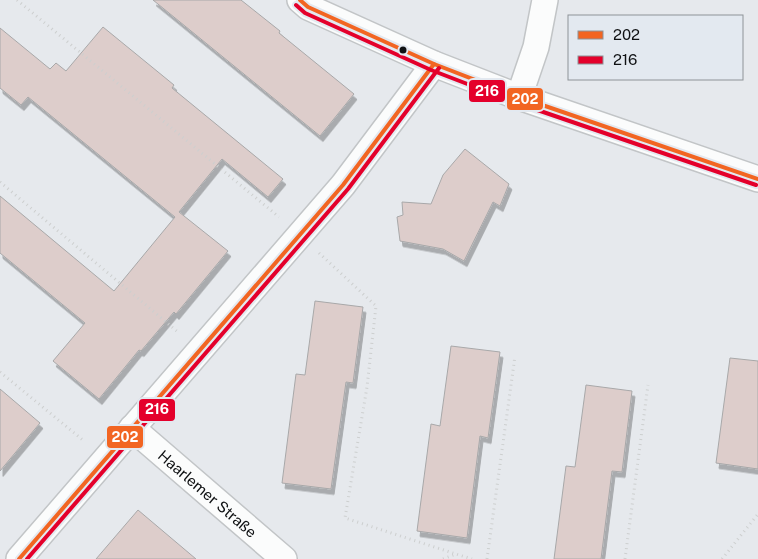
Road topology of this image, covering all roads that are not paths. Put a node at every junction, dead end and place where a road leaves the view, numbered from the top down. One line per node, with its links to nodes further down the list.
1 (300, 0): 3 (street)
2 (545, 0): 4 (street)
3 (434, 64): 4 (street); 6 (street)
4 (520, 96): 5 (street)
5 (758, 179)
6 (132, 428): 7 (street); 8 (street, Haarlemer Straße)
7 (19, 559)
8 (284, 559)

